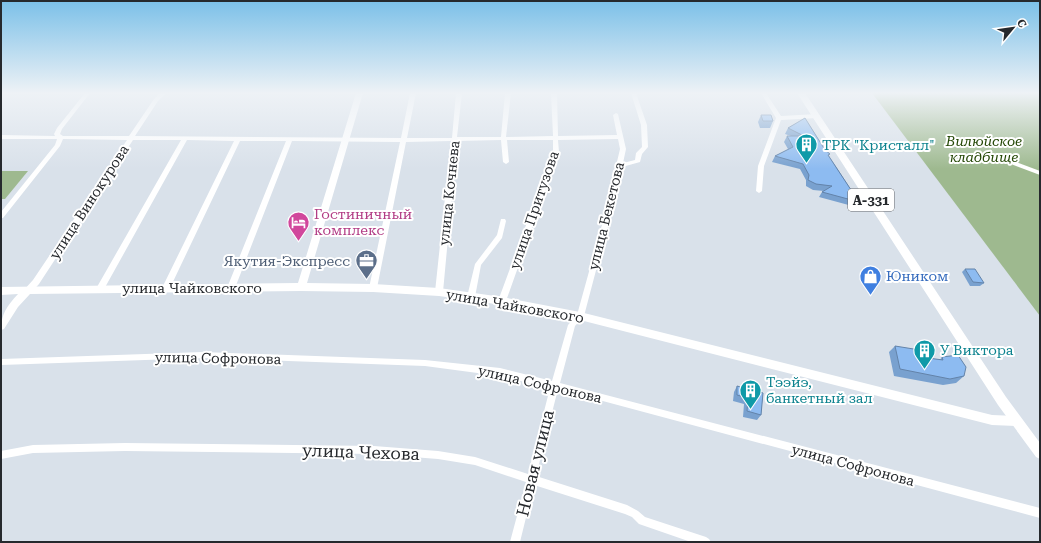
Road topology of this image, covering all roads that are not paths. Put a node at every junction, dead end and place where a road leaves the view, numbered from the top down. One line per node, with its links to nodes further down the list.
1 (68, 118): 13 (street)
2 (144, 118): 15 (street, улица Винокурова)
3 (352, 118): 19 (main road)
4 (408, 118): 20 (street)
5 (457, 118): 21 (street, улица Кочнева)
6 (506, 118): 22 (street)
7 (556, 118): 23 (street, улица Притузова)
8 (617, 118): 14 (street, улица Бекетова)
9 (642, 118): 26 (street)
10 (779, 118): 28 (street)
11 (819, 118): 45 (main road, А-331)
12 (1, 137): 13 (street)
13 (61, 137): 15 (street); 29 (street)
14 (621, 138): 23 (street); 26 (street, улица Бекетова)
15 (131, 139): 16 (street); 37 (street, улица Винокурова)
16 (185, 139): 17 (street); 35 (street)
17 (238, 139): 18 (street); 32 (street)
18 (290, 139): 19 (street); 33 (street)
19 (346, 140): 20 (street); 31 (main road)
20 (403, 140): 21 (street); 34 (street)
21 (455, 140): 22 (street); 38 (street, улица Кочнева)
22 (504, 140): 23 (street); 24 (street)
23 (557, 140): 40 (street, улица Притузова)
24 (506, 162)
25 (1013, 163): 27 (street)
26 (619, 166): 41 (street, улица Бекетова)
27 (1040, 173)
28 (759, 191)
29 (1, 216)
30 (503, 221): 39 (street)
31 (300, 287): 33 (main road, улица Чайковского); 34 (main road, улица Чайковского)
32 (166, 288): 33 (main road, улица Чайковского); 35 (main road, улица Чайковского)
33 (231, 288)
34 (373, 288): 38 (main road, улица Чайковского)
35 (100, 289): 37 (main road, улица Чайковского)
36 (1, 291): 37 (main road, улица Чайковского)
37 (27, 291): 42 (main road)
38 (439, 292): 39 (main road, улица Чайковского)
39 (471, 297): 40 (main road, улица Чайковского)
40 (502, 301): 41 (main road, улица Чайковского)
41 (580, 316): 44 (street, Новая улица); 45 (main road, улица Чайковского)
42 (1, 326)
43 (1, 362): 44 (street, улица Софронова)
44 (555, 385): 48 (street, Новая улица); 49 (street, улица Софронова)
45 (1016, 421): 46 (main road, А-331)
46 (1040, 453)
47 (1, 455): 48 (street, улица Чехова)
48 (530, 479): 50 (street, Новая улица); 51 (street, улица Чехова)
49 (1040, 513)
50 (515, 542)
51 (706, 542)

